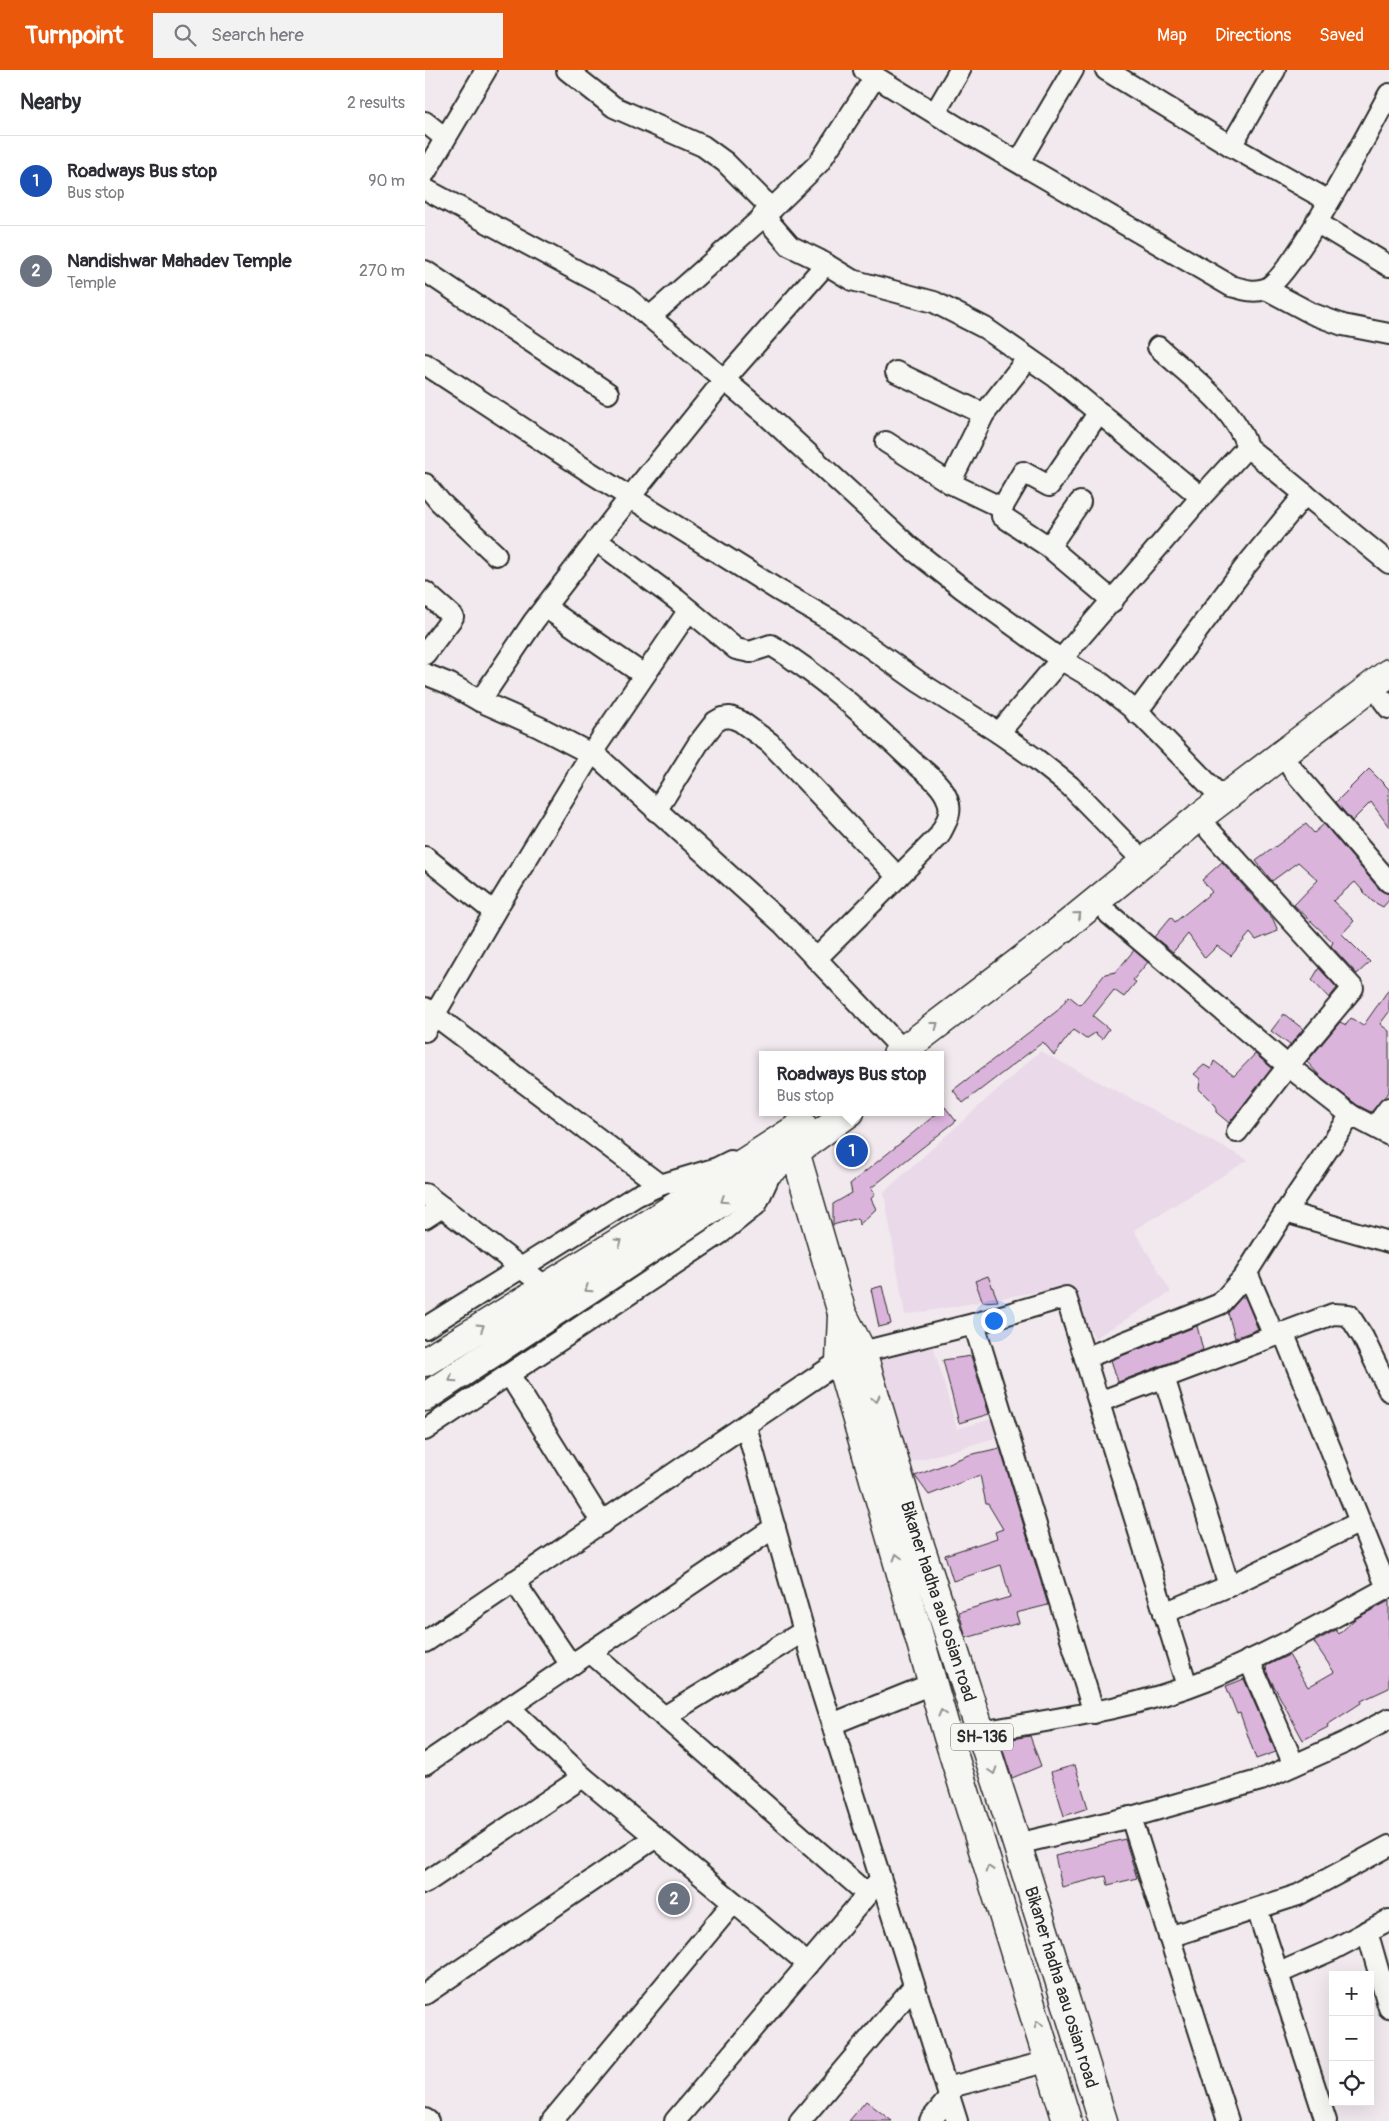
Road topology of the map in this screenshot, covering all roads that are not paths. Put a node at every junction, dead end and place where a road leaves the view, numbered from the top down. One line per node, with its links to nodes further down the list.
1 (486, 70): 11 (street)
2 (567, 70): 17 (street)
3 (960, 70): 9 (street)
4 (1073, 70): 13 (street)
5 (1106, 70): 12 (street)
6 (1275, 70): 12 (street)
7 (869, 74): 9 (street); 17 (street)
8 (1389, 94): 16 (street)
9 (935, 113): 13 (street)
10 (425, 122): 11 (street)
11 (445, 138): 14 (street)
12 (1231, 146): 16 (street)
13 (1019, 162): 22 (street)
14 (425, 173)
15 (425, 189): 23 (street)
16 (1329, 201): 18 (street)
17 (767, 212): 19 (street); 23 (street)
18 (1316, 222): 20 (street); 22 (street)
19 (826, 264): 26 (street); 29 (street)
20 (1389, 266)
21 (425, 271): 30 (street)
22 (1266, 289): 24 (street)
23 (650, 317): 29 (street)
24 (1389, 334)
25 (1158, 347): 34 (street)
26 (1029, 358): 31 (street); 32 (street)
27 (425, 364): 38 (street)
28 (896, 372): 32 (street)
29 (725, 379): 38 (street); 51 (street)
30 (609, 393)
31 (1099, 412): 39 (street); 41 (street)
32 (984, 414): 36 (street)
33 (886, 442): 36 (street)
34 (1247, 447): 37 (street); 39 (street)
35 (425, 484): 44 (street)
36 (951, 484): 41 (street)
37 (1305, 494): 45 (street); 57 (street)
38 (630, 497): 42 (street); 58 (street)
39 (1201, 497): 47 (street)
40 (1080, 502): 43 (street)
41 (1002, 508): 43 (street)
42 (596, 540): 48 (street); 49 (street)
43 (1049, 547): 47 (street)
44 (495, 554)
45 (1389, 563)
46 (425, 592): 50 (street)
47 (1113, 601): 51 (street)
48 (545, 607): 54 (street); 55 (street)
49 (689, 610): 54 (street); 66 (street)
50 (425, 654)
51 (1060, 659): 57 (street); 58 (street)
52 (1389, 673): 61 (main road)
53 (425, 674): 55 (street)
54 (645, 675): 59 (street)
55 (479, 701): 59 (street)
56 (1387, 701): 60 (main road)
57 (1137, 712): 61 (street)
58 (999, 733): 65 (street)
59 (591, 754): 62 (street); 68 (street)
60 (1292, 770): 63 (main road); 67 (street)
61 (1224, 800): 65 (main road)
62 (656, 811): 66 (street); 70 (street)
63 (1210, 831): 69 (main road); 75 (street)
64 (425, 857): 68 (street)
65 (1144, 862): 73 (main road, one-way to 65)
66 (898, 877): 70 (street)
67 (1389, 882)
68 (494, 912): 71 (street)
69 (1109, 914): 74 (main road); 75 (street)
70 (816, 959): 72 (street)
71 (428, 1018): 84 (street)
72 (907, 1051)
73 (911, 1051)
74 (912, 1051)
75 (1288, 1066): 77 (street); 81 (street)
76 (1389, 1108): 80 (street)
77 (1351, 1115): 80 (street); 87 (street)
78 (817, 1116): 82 (main road)
79 (843, 1116): 82 (main road)
80 (1382, 1131)
81 (1237, 1132)
82 (793, 1143): 83 (main road); 84 (street); 92 (main road, one-way to 82); 96 (main road, Bikaner hadha aau osian road / SH-136)
83 (773, 1168): 99 (street); 102 (main road, one-way to 102)
84 (660, 1185): 90 (street)
85 (425, 1194): 86 (street)
86 (442, 1207): 88 (street); 90 (street)
87 (1285, 1212): 89 (street); 91 (street)
88 (425, 1218)
89 (1389, 1242)
90 (521, 1268): 92 (street); 94 (street)
91 (1247, 1273): 95 (street); 97 (street)
92 (546, 1287): 98 (main road, one-way to 92)
93 (973, 1324): 96 (street); 97 (street); 121 (street)
94 (425, 1328)
95 (1279, 1334): 100 (street); 101 (street); 106 (street)
96 (851, 1357): 104 (street); 118 (main road, Bikaner hadha aau osian road / SH-136, one-way to 96); 125 (main road, Bikaner hadha aau osian road / SH-136, one-way to 125)
97 (1085, 1358): 103 (street)
98 (425, 1362)
99 (509, 1374): 105 (street); 107 (street)
100 (1165, 1377): 103 (street); 110 (street)
101 (1389, 1391)
102 (425, 1397)
103 (1099, 1402): 112 (street)
104 (746, 1426): 107 (street); 108 (street)
105 (425, 1430)
106 (1360, 1522): 110 (street); 111 (street)
107 (601, 1523): 109 (street)
108 (775, 1527): 113 (street); 115 (street)
109 (514, 1581): 114 (street); 117 (street)
110 (1229, 1586): 112 (street)
111 (1388, 1587): 116 (street)
112 (1164, 1613): 119 (street)
113 (804, 1631): 122 (street); 124 (street)
114 (425, 1642)
115 (590, 1652): 117 (street); 122 (street)
116 (1249, 1660): 119 (street); 127 (street)
117 (571, 1665): 120 (street)
118 (934, 1682): 124 (street); 146 (main road, Bikaner hadha aau osian road / SH-136, one-way to 118)
119 (1187, 1686): 121 (street)
120 (509, 1707): 126 (street); 128 (street)
121 (1094, 1713): 125 (street)
122 (665, 1717): 135 (street)
123 (1389, 1719): 127 (street)
124 (832, 1724): 133 (street)
125 (980, 1732): 131 (main road, Bikaner hadha aau osian road / SH-136, one-way to 131)
126 (425, 1764)
127 (1295, 1765): 129 (street)
128 (583, 1777): 130 (street); 134 (street)
129 (1131, 1817): 131 (street); 140 (street)
130 (655, 1837): 136 (street); 144 (street)
131 (1017, 1844): 154 (main road, Bikaner hadha aau osian road / SH-136)
132 (1389, 1846): 137 (street)
133 (880, 1878): 135 (street); 143 (street)
134 (425, 1883)
135 (867, 1894): 141 (street)
136 (733, 1903): 141 (street); 148 (street)
137 (1257, 1908): 140 (street); 142 (street)
138 (1389, 1920): 139 (street)
139 (1367, 1932): 142 (street); 145 (street)
140 (1169, 1937): 155 (street)
141 (808, 1964): 149 (street)
142 (1279, 1973): 156 (street)
143 (914, 1986): 147 (street); 150 (street)
144 (425, 1994)
145 (1389, 2008)
146 (1049, 2060): 147 (street); 153 (main road, Bikaner hadha aau osian road / SH-136)
147 (948, 2093): 151 (street); 152 (street)
148 (552, 2121)
149 (675, 2121)
150 (800, 2121)
151 (930, 2121)
152 (957, 2121)
153 (1067, 2121)
154 (1103, 2121)
155 (1227, 2121)
156 (1326, 2121)

